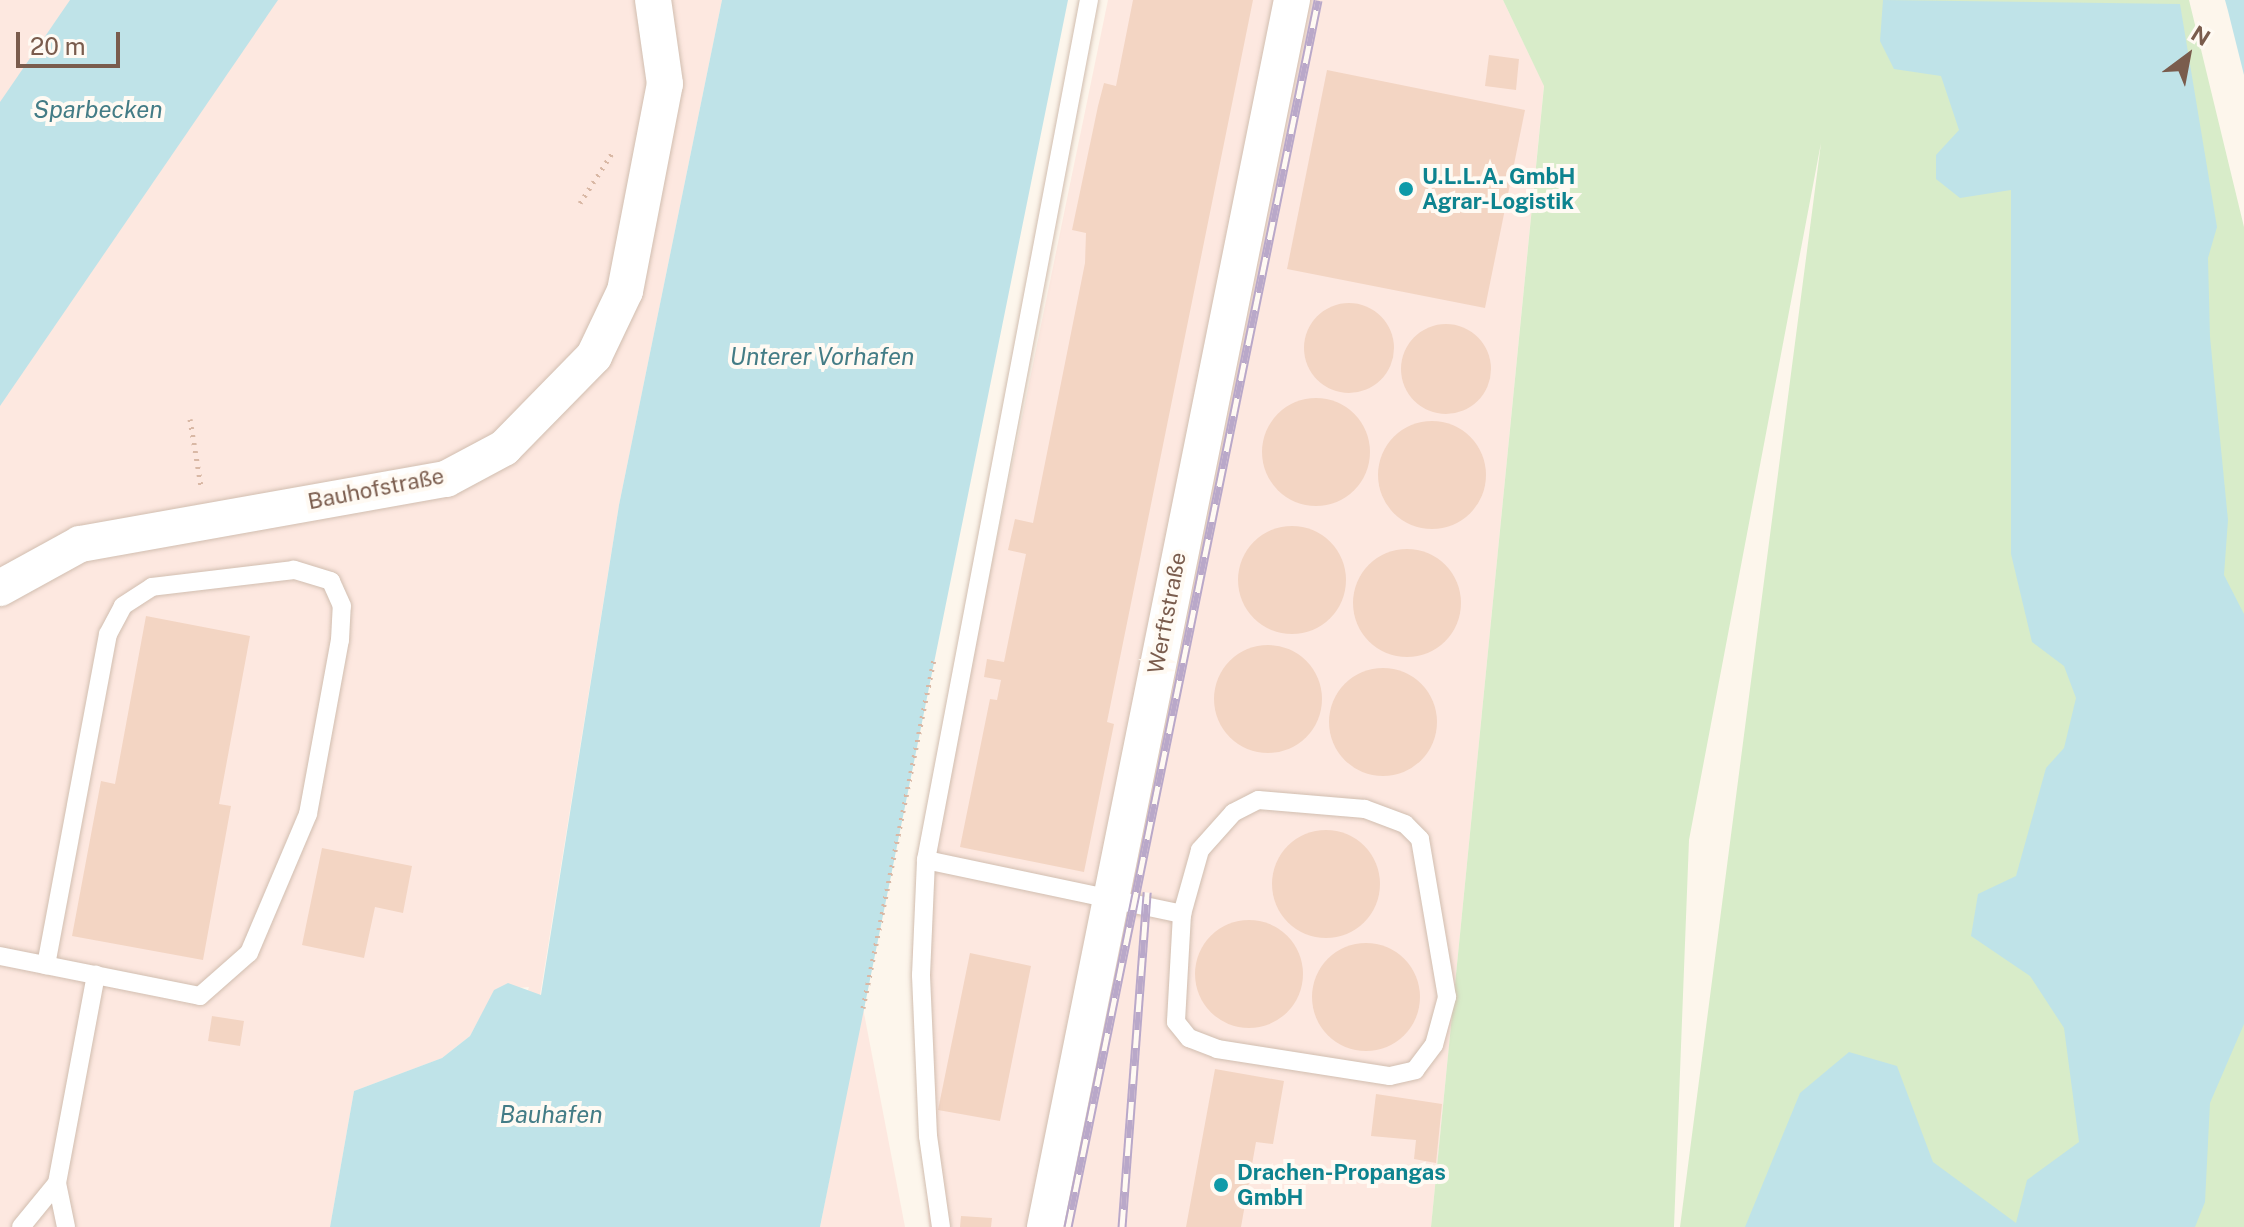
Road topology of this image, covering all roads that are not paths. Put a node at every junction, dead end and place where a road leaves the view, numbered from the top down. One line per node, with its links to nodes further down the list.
1 (653, 0): 4 (street, Bauhofstraße)
2 (1089, 0): 5 (lane)
3 (1292, 0): 6 (street, Werftstraße)
4 (0, 588)
5 (926, 860): 6 (lane); 14 (lane)
6 (1109, 903): 7 (lane); 15 (street, Werftstraße)
7 (1182, 914): 7 (lane)
8 (0, 956): 9 (lane)
9 (46, 965): 10 (lane); 10 (lane)
10 (96, 975): 11 (lane)
11 (57, 1183): 12 (lane); 13 (lane)
12 (21, 1227)
13 (66, 1227)
14 (941, 1227)
15 (1045, 1227)

